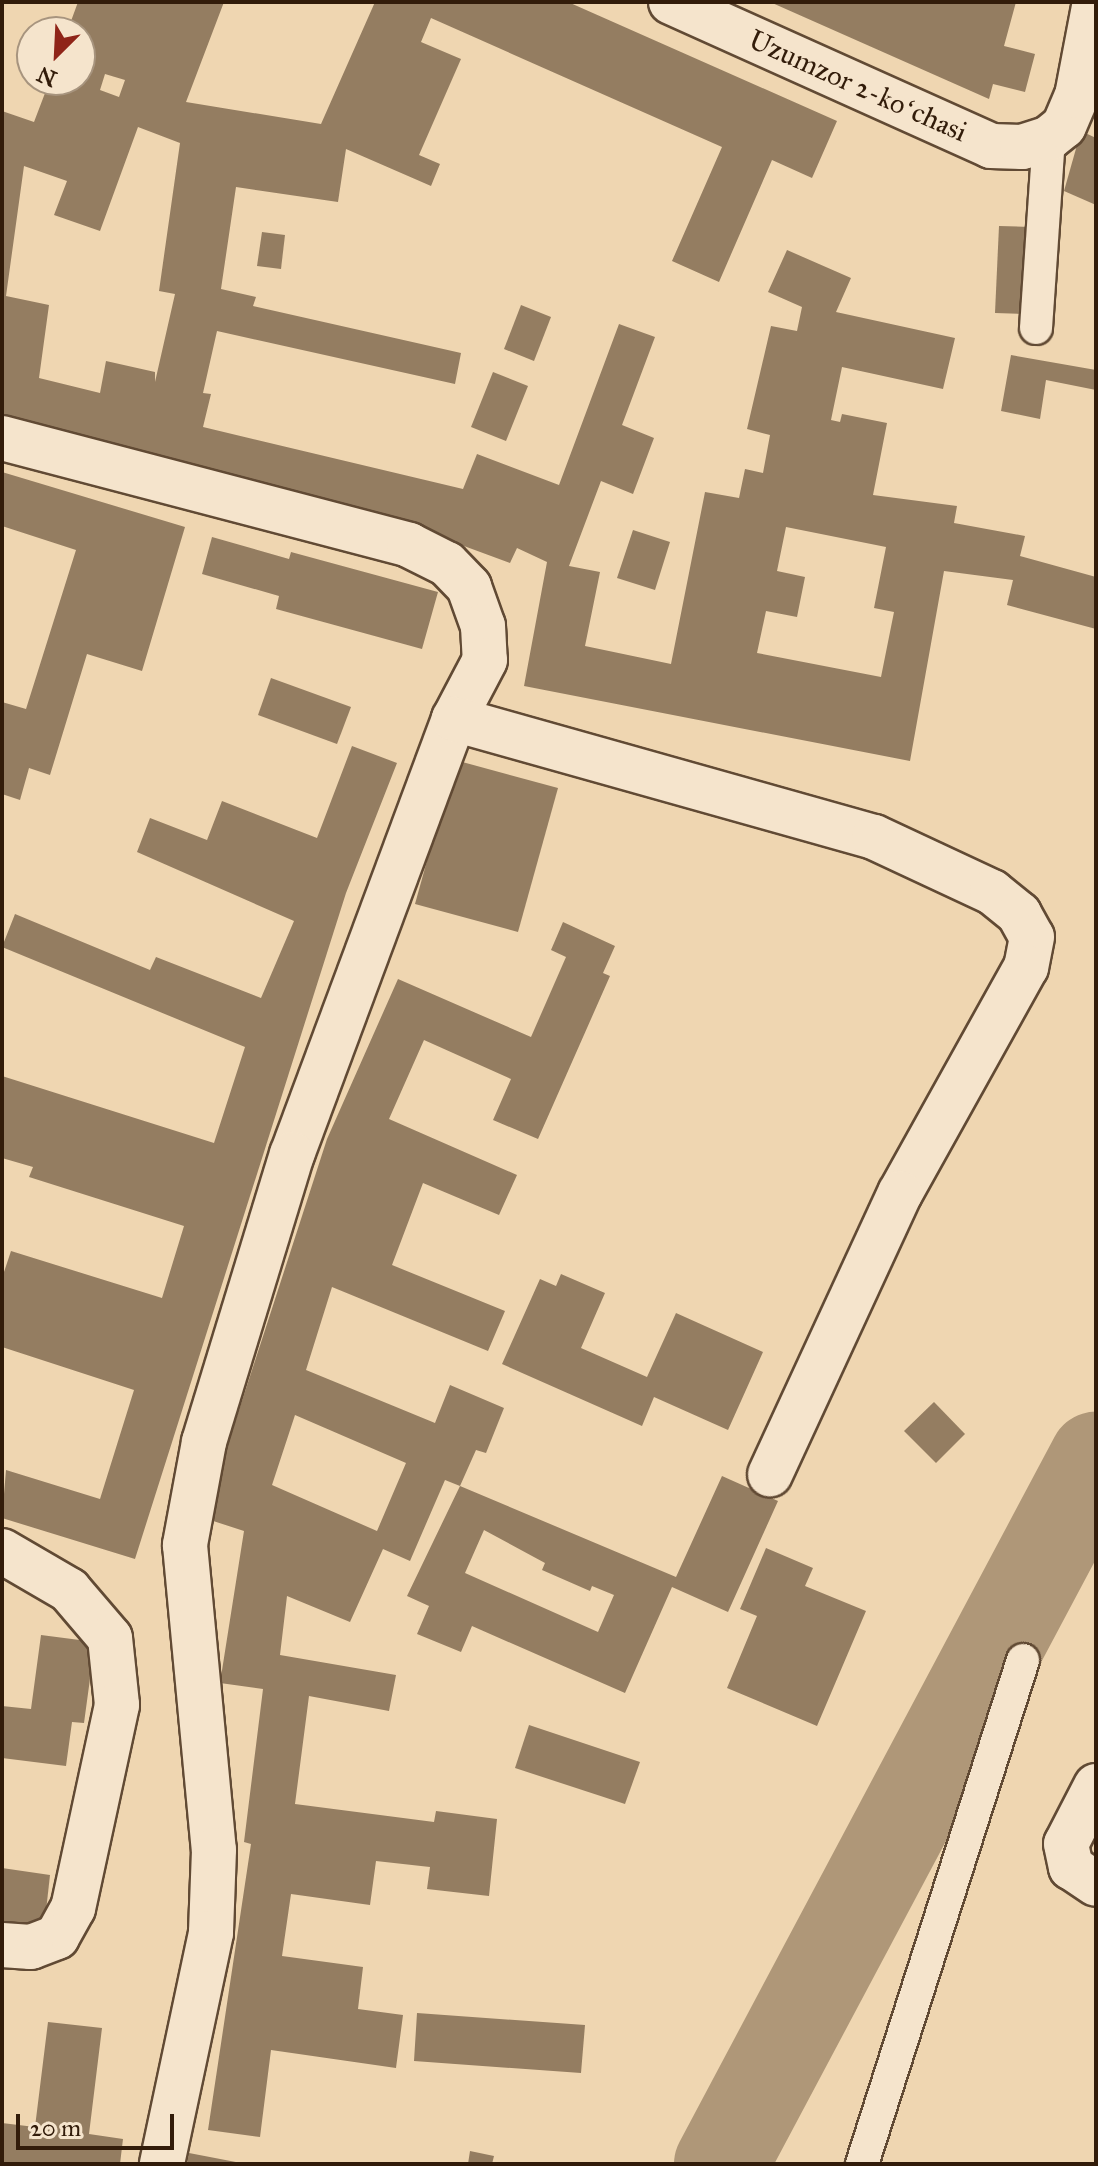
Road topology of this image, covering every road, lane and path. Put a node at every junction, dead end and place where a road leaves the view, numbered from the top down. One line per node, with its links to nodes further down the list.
1 (671, 2): 3 (street, Uzumzor 2-koʻchasi)
2 (1095, 2): 3 (street)
3 (1049, 138): 4 (lane)
4 (1036, 328)
5 (2, 438): 6 (street)
6 (454, 719): 7 (street); 13 (street)
7 (770, 1474)
8 (2, 1551): 12 (street)
9 (1023, 1660): 14 (lane)
10 (1096, 1786): 11 (street)
11 (1096, 1884)
12 (2, 1945)
13 (162, 2164)
14 (862, 2164)

